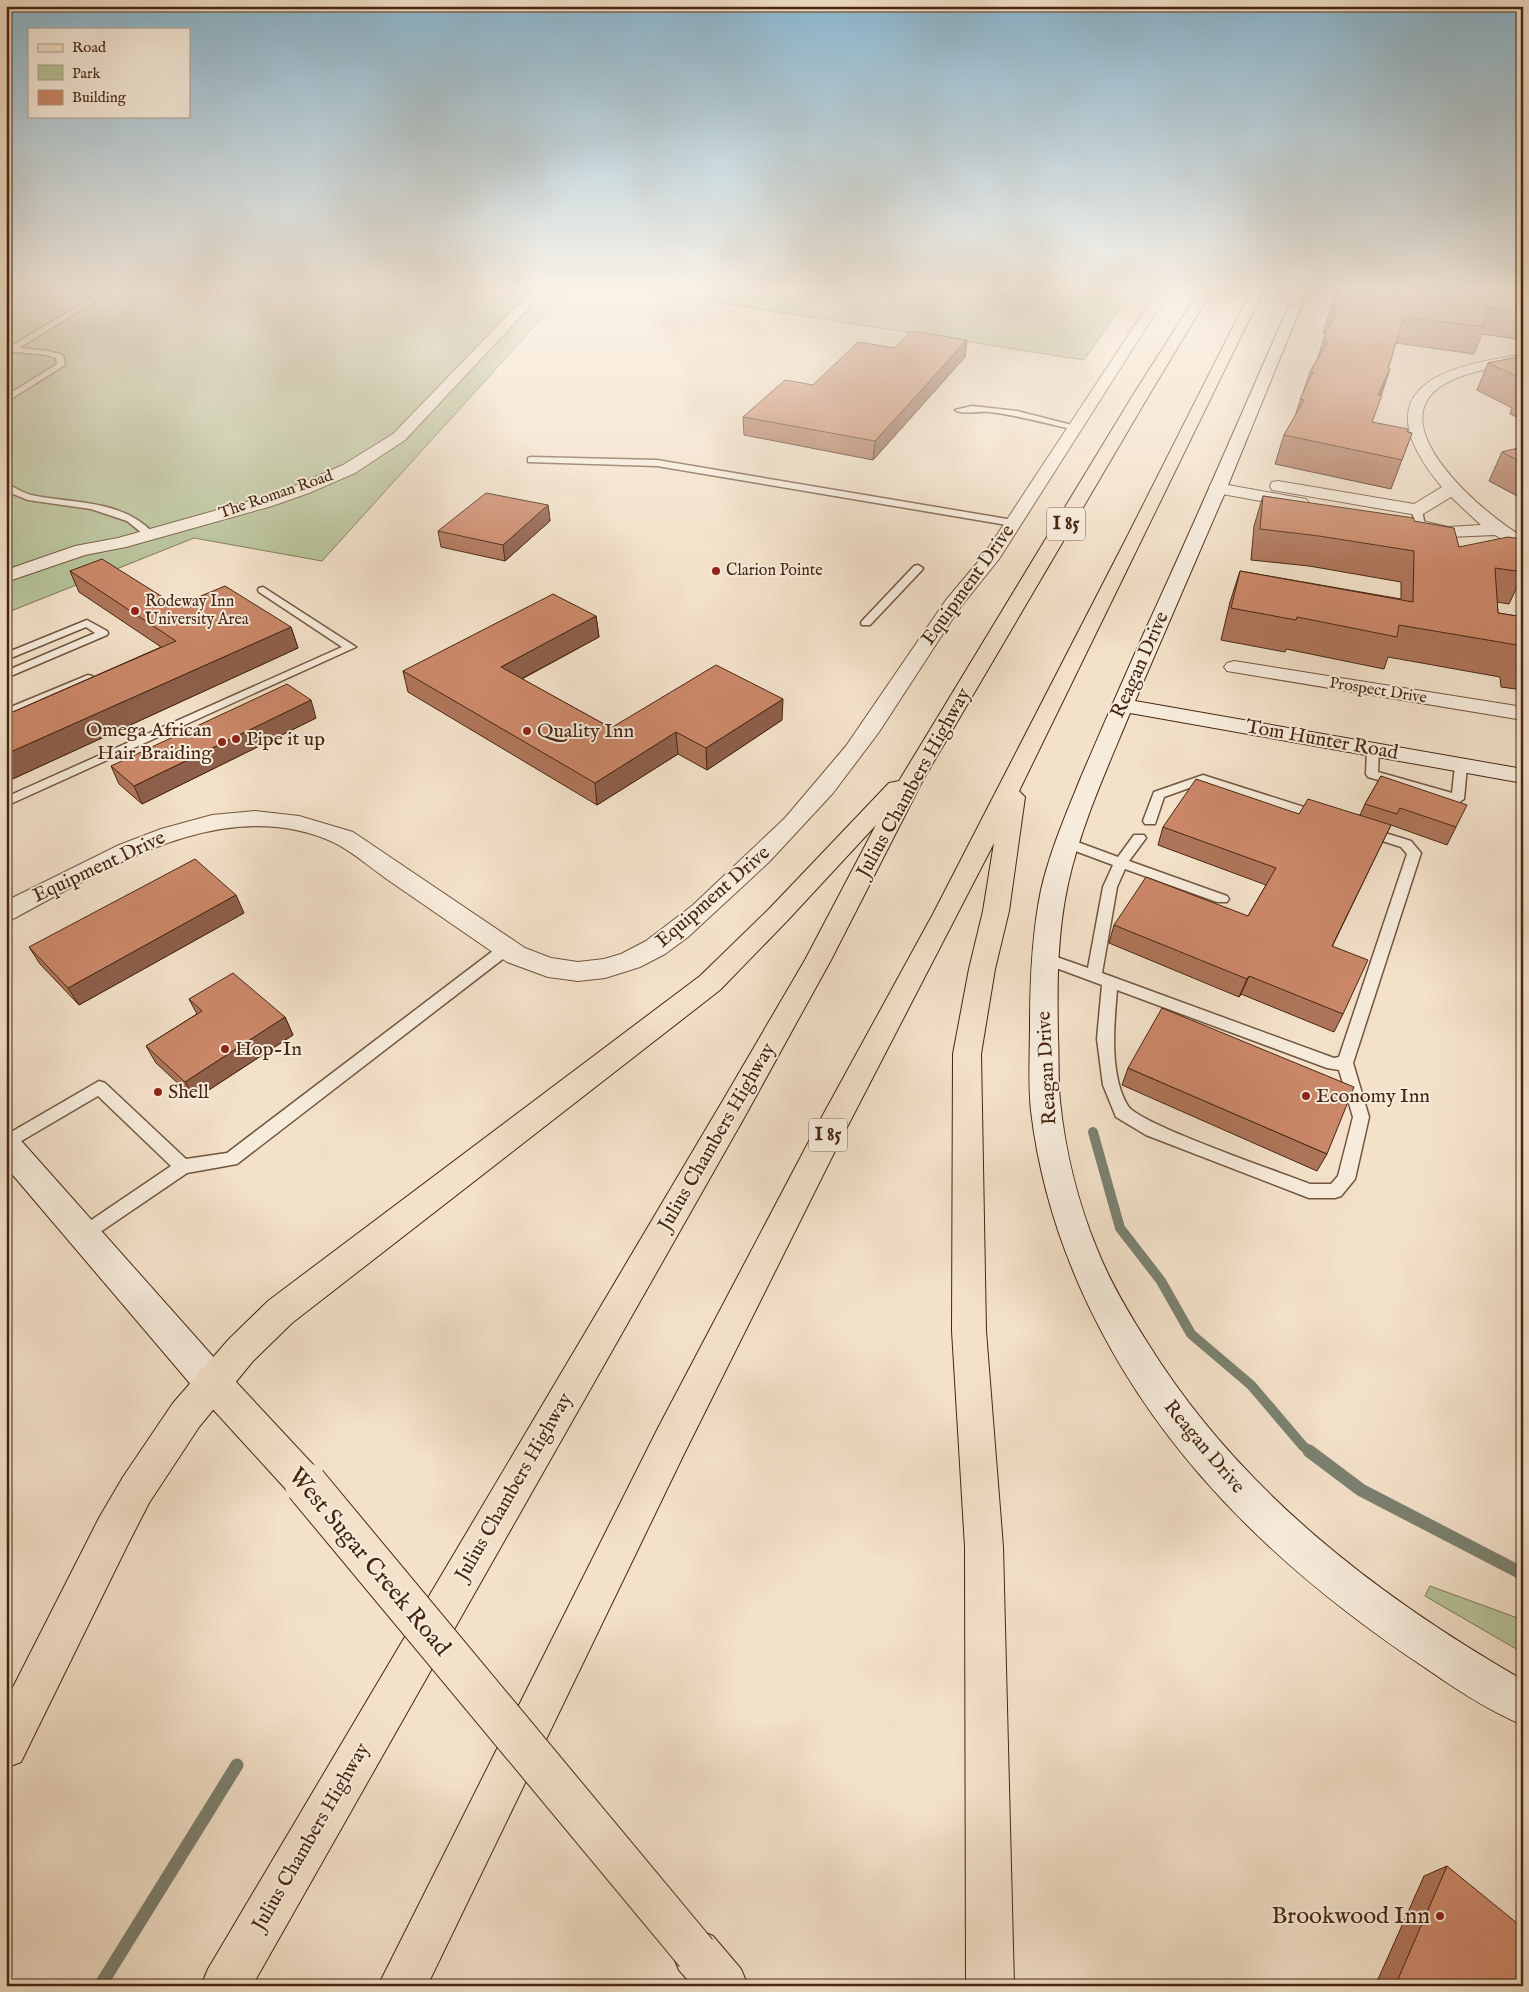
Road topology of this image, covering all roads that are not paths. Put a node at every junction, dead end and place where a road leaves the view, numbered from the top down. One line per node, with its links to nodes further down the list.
1 (37, 380): 8 (lane)
2 (454, 380): 18 (street, The Roman Road)
3 (1106, 380): 10 (street, Equipment Drive)
4 (1150, 380): 34 (main road, Julius Chambers Highway / I 85)
5 (1211, 380): 36 (main road, I 85)
6 (1263, 380): 12 (street, Reagan Drive)
7 (1444, 380): 14 (street)
8 (6, 400)
9 (1048, 422): 9 (lane); 10 (lane)
10 (1076, 427): 16 (street, Equipment Drive)
11 (531, 460): 16 (lane)
12 (1220, 482): 15 (street); 30 (street, Reagan Drive)
13 (6, 487): 18 (lane)
14 (1451, 489): 15 (street); 17 (street)
15 (1418, 518): 17 (street)
16 (1013, 522): 47 (street, Equipment Drive)
17 (1498, 530): 19 (street)
18 (150, 535): 20 (street, The Roman Road)
19 (1521, 542)
20 (120, 543): 22 (street, The Roman Road); 24 (street, The Roman Road)
21 (918, 568): 25 (lane)
22 (6, 576)
23 (263, 590): 38 (lane)
24 (6, 591)
25 (866, 623)
26 (6, 657): 28 (lane)
27 (1234, 667): 32 (street, Prospect Drive)
28 (6, 675)
29 (88, 678): 31 (lane)
30 (1121, 705): 33 (street, Tom Hunter Road); 43 (street, Reagan Drive)
31 (6, 713)
32 (1523, 714)
33 (1373, 750): 35 (street, Tom Hunter Road); 35 (lane)
34 (923, 760): 55 (main road); 59 (main road, Julius Chambers Highway / I 85)
35 (1461, 766): 37 (street, Tom Hunter Road)
36 (1016, 773): 60 (main road, I 85); 61 (main road)
37 (1523, 776)
38 (6, 802)
39 (1332, 820): 40 (lane)
40 (1150, 821)
41 (1351, 826): 51 (lane)
42 (1139, 838): 44 (lane)
43 (1067, 843): 44 (lane); 48 (street, Reagan Drive)
44 (1121, 863): 45 (lane); 49 (lane)
45 (1222, 899)
46 (6, 912): 47 (street, Equipment Drive)
47 (507, 948): 53 (lane)
48 (1045, 958): 49 (lane); 56 (street, Reagan Drive)
49 (1094, 976): 50 (lane)
50 (1110, 982): 51 (lane); 51 (lane)
51 (1345, 1063)
52 (9, 1153): 53 (lane); 54 (street, West Sugar Creek Road)
53 (183, 1167): 54 (lane)
54 (84, 1234): 55 (street, West Sugar Creek Road)
55 (212, 1382): 57 (main road); 58 (main road, West Sugar Creek Road, bridge)
56 (1523, 1704)
57 (6, 1747)
58 (710, 1970)
59 (225, 1986)
60 (402, 1986)
61 (990, 1986)

